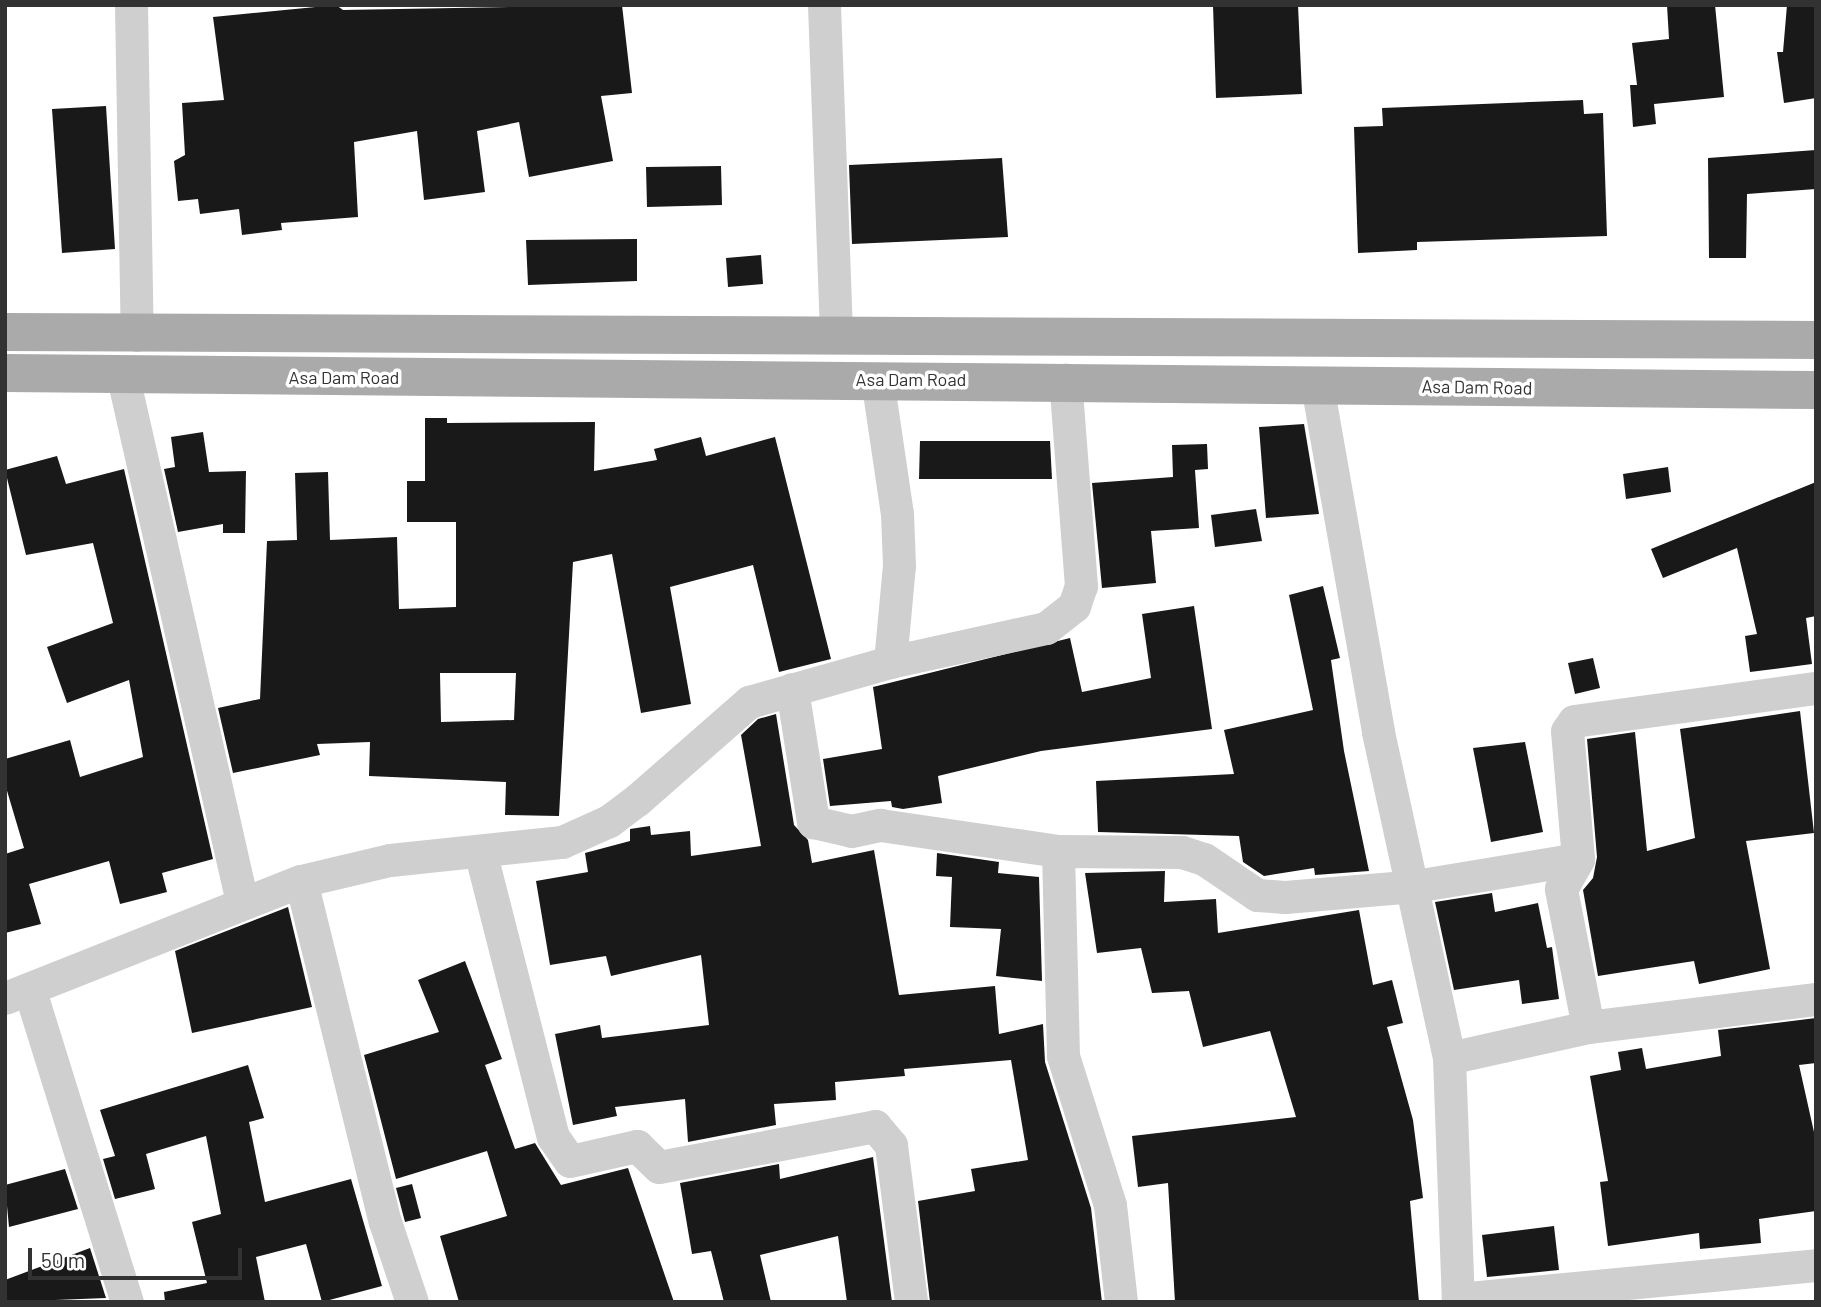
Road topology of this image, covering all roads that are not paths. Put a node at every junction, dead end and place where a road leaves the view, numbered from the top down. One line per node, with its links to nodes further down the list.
1 (131, 5): 4 (street)
2 (824, 5): 5 (street)
3 (5, 332): 4 (main road)
4 (137, 335): 5 (main road)
5 (836, 335): 6 (main road)
6 (1816, 340)
7 (5, 373): 8 (main road, Asa Dam Road)
8 (123, 377): 9 (main road, Asa Dam Road); 21 (street)
9 (877, 379): 10 (main road, Asa Dam Road); 13 (street)
10 (1065, 380): 11 (main road, Asa Dam Road); 13 (street)
11 (1317, 385): 12 (main road, Asa Dam Road); 20 (street)
12 (1816, 390)
13 (890, 662): 15 (street)
14 (1816, 688): 18 (street)
15 (792, 690): 16 (street); 17 (street)
16 (480, 851): 19 (street); 31 (street)
17 (1058, 851): 20 (street); 32 (street)
18 (1578, 859): 20 (street); 24 (street)
19 (301, 881): 21 (street); 30 (street)
20 (1415, 886): 25 (street)
21 (242, 902): 22 (street)
22 (17, 995): 29 (street)
23 (1816, 999): 24 (street)
24 (1588, 1027): 25 (street)
25 (1449, 1058): 28 (street)
26 (1816, 1265): 27 (street)
27 (1625, 1292): 28 (street)
28 (1458, 1301)
29 (127, 1302)
30 (412, 1302)
31 (911, 1302)
32 (1121, 1302)

